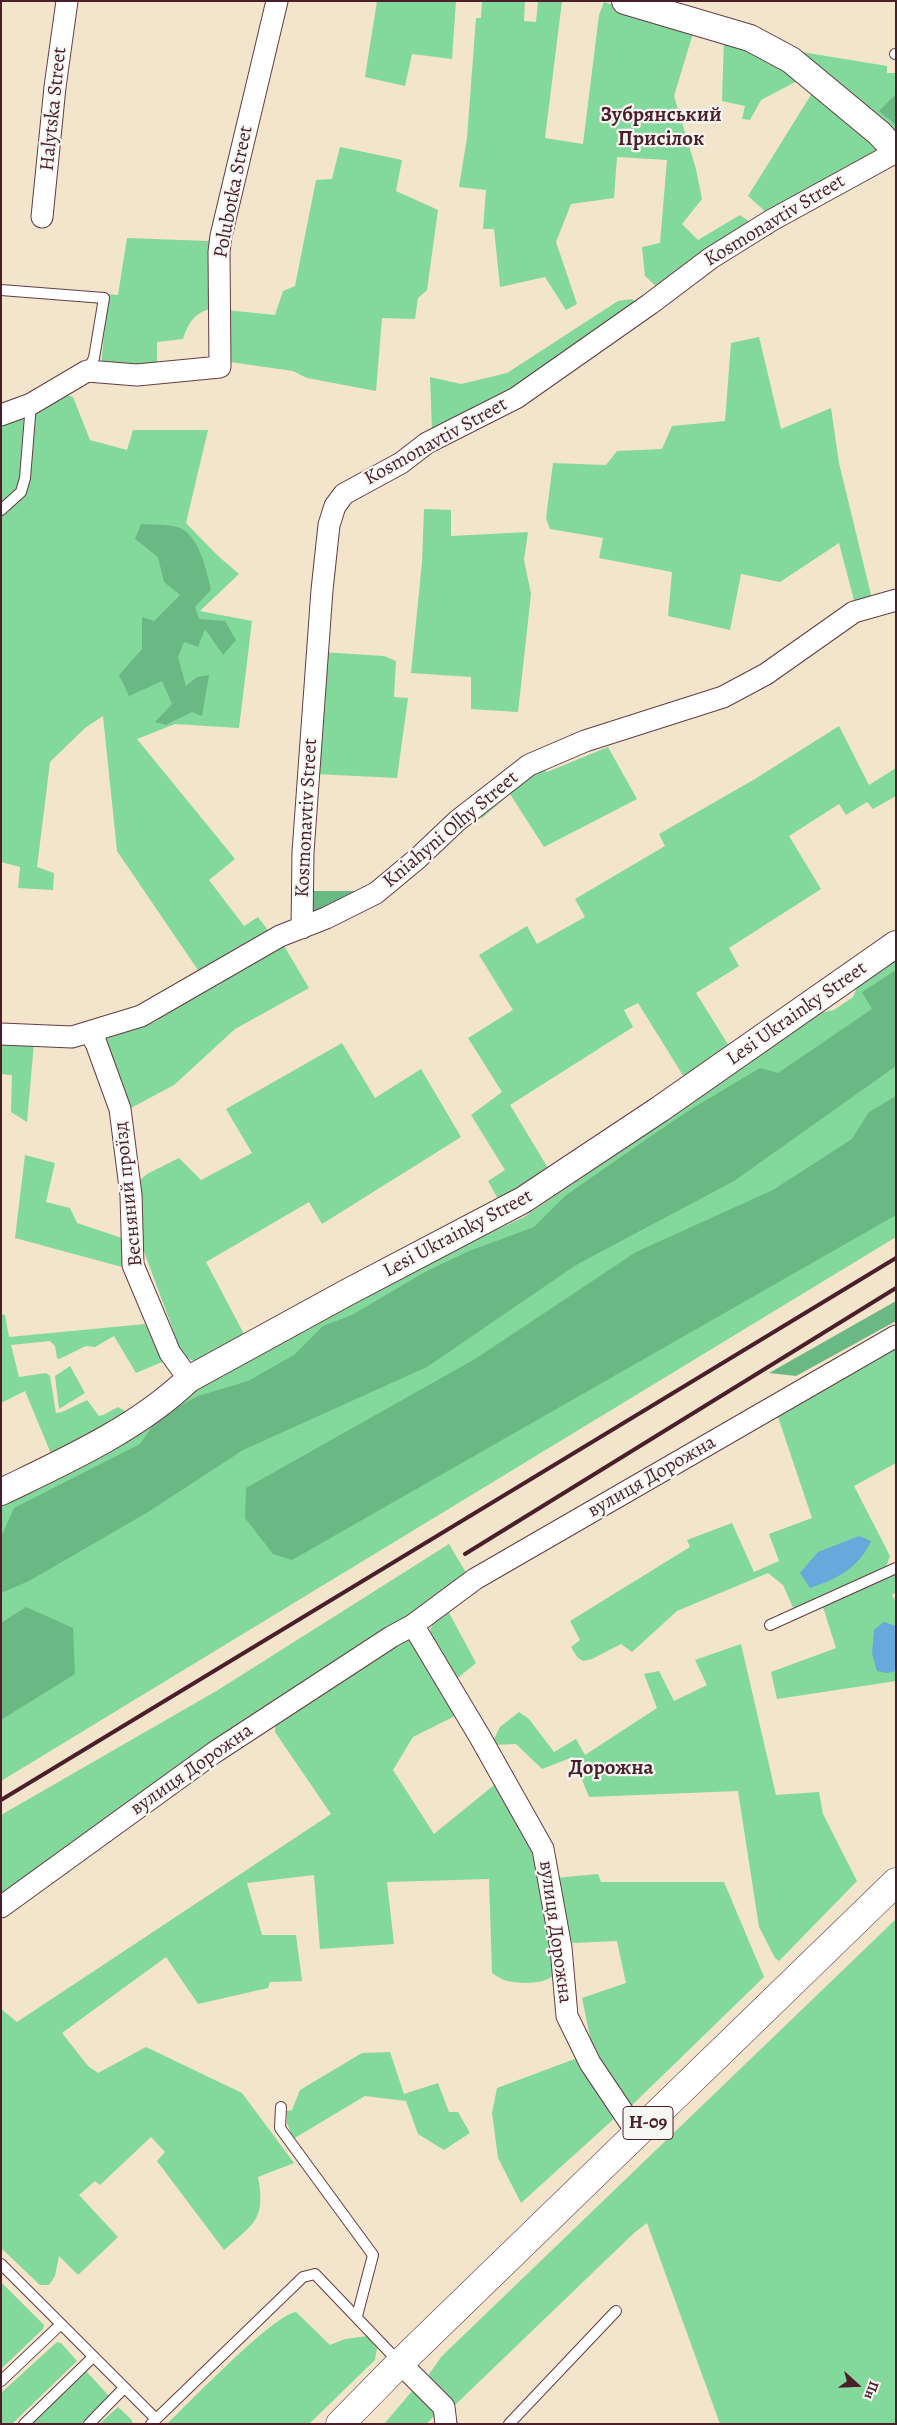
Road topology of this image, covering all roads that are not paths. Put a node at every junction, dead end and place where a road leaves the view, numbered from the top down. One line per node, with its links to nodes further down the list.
1 (66, 1): 5 (street, Halytska Street)
2 (277, 1): 7 (street, Polubotka Street)
3 (625, 1): 4 (street)
4 (896, 152): 12 (street, Kosmonavtiv Street)
5 (42, 217)
6 (1, 290): 7 (lane)
7 (88, 371): 8 (street)
8 (31, 404): 9 (street); 10 (lane)
9 (1, 415)
10 (1, 510)
11 (896, 600): 12 (street, Kniahyni Olhy Street)
12 (302, 928): 14 (street, Kniahyni Olhy Street)
13 (896, 944): 17 (street, Lesi Ukrainky Street)
14 (89, 1032): 15 (street, Kniahyni Olhy Street); 17 (street, Весняний проїзд)
15 (1, 1034)
16 (896, 1336): 20 (street, вулиця Дорожна)
17 (189, 1379): 18 (street, Lesi Ukrainky Street)
18 (1, 1492)
19 (896, 1568): 21 (lane)
20 (413, 1625): 23 (street, вулиця Дорожна); 25 (street, вулиця Дорожна)
21 (770, 1625)
22 (896, 1882): 25 (main road, Н-09)
23 (1, 1907)
24 (281, 2107): 28 (lane)
25 (637, 2133): 31 (main road, Н-09)
26 (1, 2264): 29 (lane)
27 (616, 2310): 39 (lane)
28 (357, 2316): 31 (lane); 34 (lane)
29 (61, 2324): 30 (lane); 32 (lane)
30 (94, 2357): 33 (lane); 35 (lane)
31 (400, 2363): 37 (main road, Н-09); 38 (street)
32 (1, 2381)
33 (124, 2388): 34 (lane); 36 (lane)
34 (153, 2421)
35 (24, 2424)
36 (89, 2424)
37 (340, 2424)
38 (446, 2424)
39 (509, 2424)

